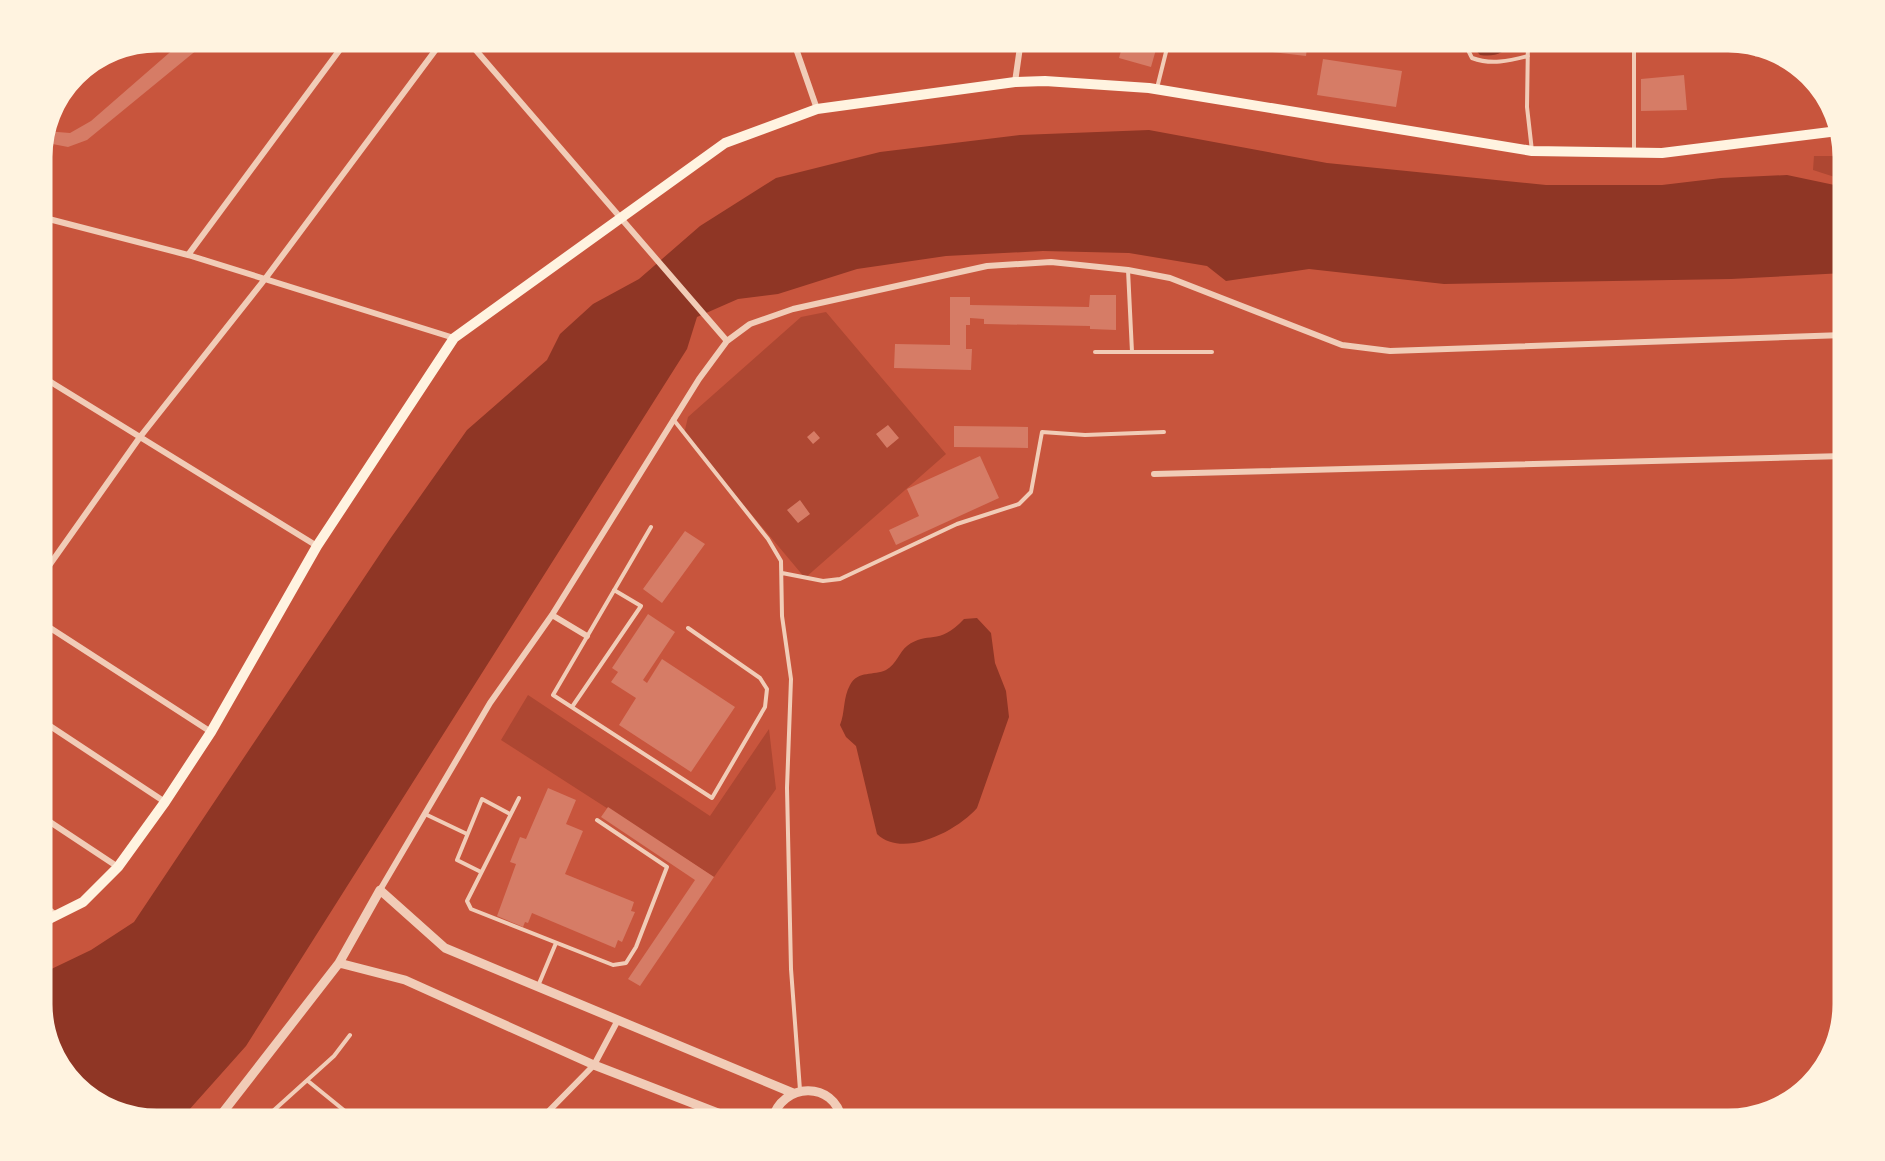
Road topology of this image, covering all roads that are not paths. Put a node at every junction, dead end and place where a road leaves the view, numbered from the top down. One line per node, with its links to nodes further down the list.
1 (339, 51): 19 (street)
2 (435, 51): 21 (street)
3 (476, 51): 17 (street)
4 (797, 51): 13 (street)
5 (1019, 51): 11 (street)
6 (1166, 51): 12 (lane)
7 (1468, 51): 10 (lane)
8 (1528, 51): 10 (lane)
9 (1635, 51): 15 (lane)
10 (1528, 56): 16 (lane)
11 (1015, 82): 12 (main road); 13 (main road)
12 (1157, 89): 16 (main road)
13 (817, 109): 17 (main road)
14 (1830, 131): 15 (main road)
15 (1634, 150): 16 (main road)
16 (1532, 152)
17 (620, 217): 23 (main road); 24 (street)
18 (51, 220): 19 (street)
19 (188, 255): 21 (street)
20 (1128, 270): 22 (street); 24 (street); 26 (lane)
21 (265, 279): 23 (street); 31 (street)
22 (1834, 335)
23 (454, 338): 35 (main road)
24 (727, 341): 29 (street)
25 (1095, 352): 26 (lane)
26 (1132, 352): 27 (lane)
27 (1212, 352)
28 (51, 382): 31 (street)
29 (673, 419): 37 (lane); 39 (street)
30 (1164, 432): 37 (lane)
31 (140, 437): 35 (street); 36 (street)
32 (1834, 456): 33 (street)
33 (1154, 474)
34 (651, 527): 38 (lane)
35 (317, 546): 45 (main road)
36 (51, 563)
37 (782, 573): 66 (lane)
38 (614, 591): 42 (lane); 43 (lane)
39 (552, 615): 42 (street); 48 (street)
40 (51, 628): 45 (street)
41 (688, 628): 43 (lane)
42 (587, 636): 43 (lane)
43 (572, 707)
44 (51, 727): 47 (street)
45 (211, 732): 47 (main road)
46 (519, 798): 49 (lane)
47 (165, 802): 53 (main road)
48 (425, 814): 52 (lane); 55 (street)
49 (510, 814): 52 (lane); 54 (lane)
50 (597, 820): 59 (lane)
51 (51, 823): 53 (street)
52 (467, 834): 54 (lane)
53 (118, 867): 57 (main road)
54 (481, 872): 59 (lane)
55 (380, 890): 60 (street); 61 (street)
56 (51, 911): 57 (street)
57 (57, 916): 58 (main road)
58 (51, 919)
59 (556, 943): 61 (lane)
60 (339, 963): 64 (street); 67 (street)
61 (538, 987): 62 (street)
62 (618, 1020): 64 (street); 66 (street)
63 (350, 1035): 65 (lane)
64 (594, 1065): 70 (street); 71 (street)
65 (308, 1081): 68 (lane); 69 (lane)
66 (796, 1092): 72 (street); 73 (street)
67 (225, 1110)
68 (274, 1110)
69 (344, 1110)
70 (550, 1110)
71 (710, 1110)
72 (775, 1110)
73 (837, 1110)

